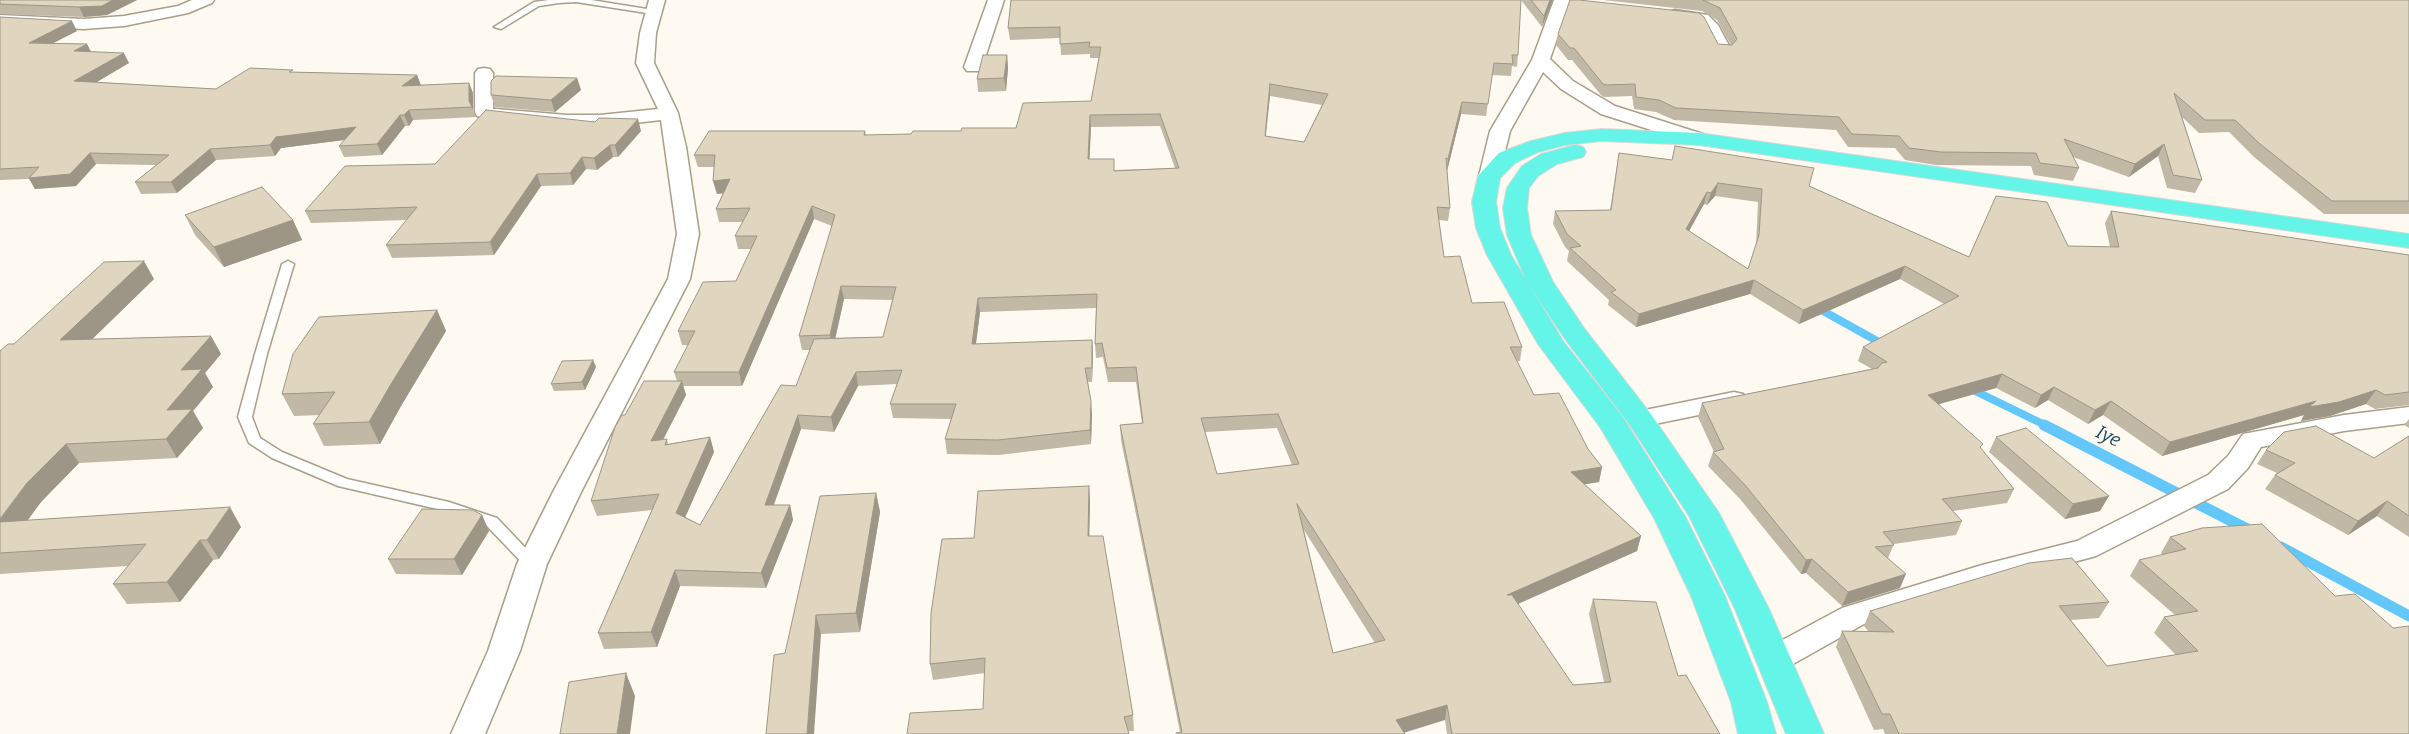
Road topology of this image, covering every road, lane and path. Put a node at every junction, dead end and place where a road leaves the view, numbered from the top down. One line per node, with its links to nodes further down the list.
1 (206, 0): 7 (street)
2 (996, 0): 11 (street)
3 (1562, 1): 4 (street); 10 (street)
4 (1580, 5)
5 (655, 6): 8 (lane); 13 (street)
6 (1656, 14): 9 (street)
7 (0, 20)
8 (498, 28)
9 (1723, 51)
10 (1541, 60): 14 (street); 15 (street)
11 (973, 67)
12 (484, 73): 13 (street)
13 (669, 113): 23 (street)
14 (1699, 139): 15 (highway); 16 (highway)
15 (1489, 176): 26 (highway)
16 (2068, 198): 17 (highway); 18 (highway); 22 (highway)
17 (2409, 241)
18 (2409, 253)
19 (288, 264): 23 (lane)
20 (1756, 396): 22 (street)
21 (2409, 415): 24 (street)
22 (1640, 418): 24 (highway)
23 (532, 564): 25 (street)
24 (1775, 659): 27 (highway)
25 (468, 734)
26 (1757, 734)
27 (1805, 734)

